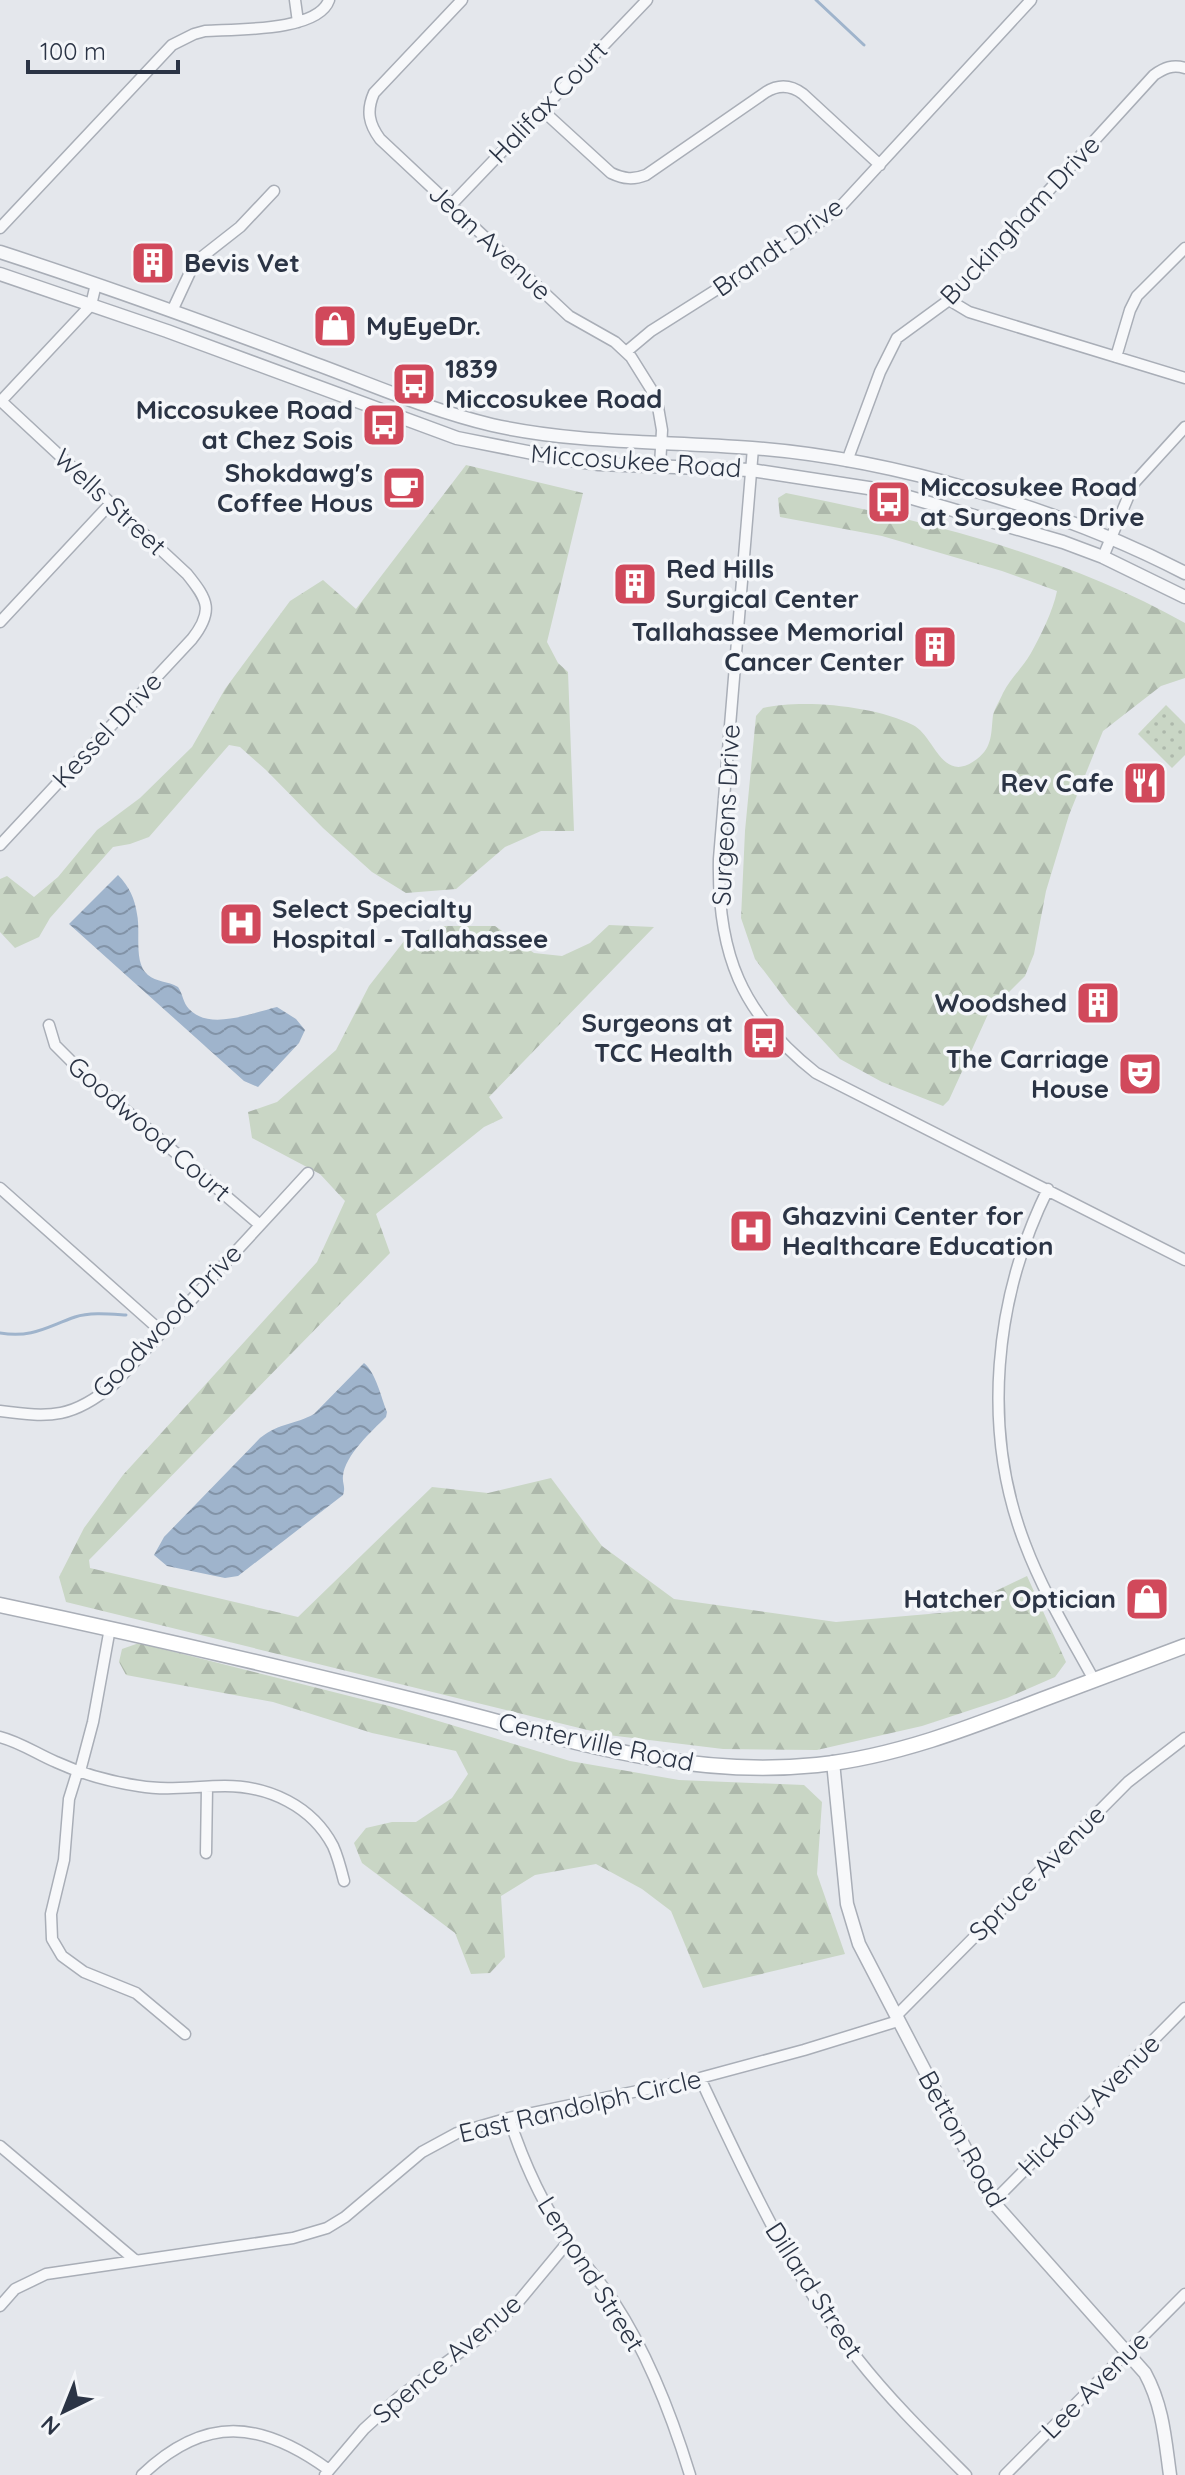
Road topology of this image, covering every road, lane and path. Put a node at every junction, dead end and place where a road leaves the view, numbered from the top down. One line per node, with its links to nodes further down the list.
1 (295, 0): 6 (street)
2 (329, 0): 6 (street)
3 (462, 0): 11 (street, Jean Avenue)
4 (647, 0): 8 (street, Halifax Court)
5 (1031, 0): 9 (street, Brandt Drive)
6 (298, 22): 12 (street)
7 (1185, 68): 17 (street, Buckingham Drive)
8 (541, 109): 9 (street); 11 (street, Halifax Court)
9 (880, 165): 20 (street, Brandt Drive)
10 (274, 191): 19 (street)
11 (451, 205): 20 (street, Jean Avenue)
12 (0, 228)
13 (1185, 248): 21 (street)
14 (0, 252): 16 (street, Miccosukee Road)
15 (0, 274): 18 (street, Miccosukee Road)
16 (96, 284): 18 (street); 19 (street, Miccosukee Road)
17 (949, 300): 21 (street); 29 (street, Buckingham Drive)
18 (91, 305): 23 (street); 26 (street, Miccosukee Road)
19 (172, 311): 24 (street, Miccosukee Road)
20 (626, 352): 27 (street)
21 (1116, 357): 22 (street)
22 (1185, 378)
23 (0, 401): 32 (street, Wells Street)
24 (440, 410): 26 (street); 27 (street, Miccosukee Road)
25 (1185, 427): 33 (street)
26 (431, 429): 30 (street, Miccosukee Road)
27 (661, 444): 28 (street, Miccosukee Road); 30 (street)
28 (753, 448): 29 (street, Miccosukee Road); 31 (street, Surgeons Drive)
29 (847, 461): 33 (street, Miccosukee Road)
30 (660, 466): 31 (street, Miccosukee Road)
31 (751, 470): 34 (street, Miccosukee Road); 43 (street, Surgeons Drive)
32 (111, 503): 37 (street, Wells Street); 38 (street)
33 (1111, 538): 34 (street); 35 (street, Miccosukee Road)
34 (1103, 557): 36 (street, Miccosukee Road)
35 (1185, 573)
36 (1185, 597)
37 (207, 610): 39 (street, Kessel Drive)
38 (0, 622)
39 (0, 845)
40 (49, 1025): 44 (street, Goodwood Court)
41 (308, 1173): 44 (street, Goodwood Drive)
42 (0, 1188): 46 (street)
43 (1048, 1189): 45 (street, Surgeons Drive); 51 (street)
44 (260, 1225): 46 (street, Goodwood Drive)
45 (1185, 1260)
46 (162, 1332): 47 (street, Goodwood Drive)
47 (0, 1411)
48 (0, 1605): 49 (main road, Centerville Road)
49 (110, 1628): 54 (main road, Centerville Road); 55 (street)
50 (1185, 1646): 51 (main road, Centerville Road)
51 (1094, 1680): 54 (main road, Centerville Road)
52 (0, 1737): 55 (street)
53 (1185, 1738): 60 (street, Spruce Avenue)
54 (833, 1762): 60 (street, Betton Road)
55 (79, 1770): 56 (street); 61 (street)
56 (207, 1787): 57 (street); 58 (street)
57 (206, 1853)
58 (344, 1881)
59 (1185, 2008): 65 (street, Hickory Avenue)
60 (897, 2018): 62 (street, East Randolph Circle); 65 (street, Betton Road)
61 (185, 2034)
62 (700, 2078): 63 (street, East Randolph Circle); 74 (street, Dillard Street)
63 (509, 2118): 66 (street, Lemond Street); 67 (street, East Randolph Circle)
64 (0, 2146): 67 (street)
65 (993, 2202): 70 (street, Betton Road)
66 (568, 2242): 71 (street, Spence Avenue); 73 (street, Lemond Street)
67 (135, 2260): 69 (street, East Randolph Circle)
68 (1185, 2294): 70 (street, Lee Avenue)
69 (0, 2306)
70 (1127, 2352): 75 (street, Lee Avenue); 76 (street, Betton Road)
71 (327, 2472): 72 (street)
72 (142, 2475)
73 (690, 2475)
74 (966, 2475)
75 (1005, 2475)
76 (1170, 2475)

